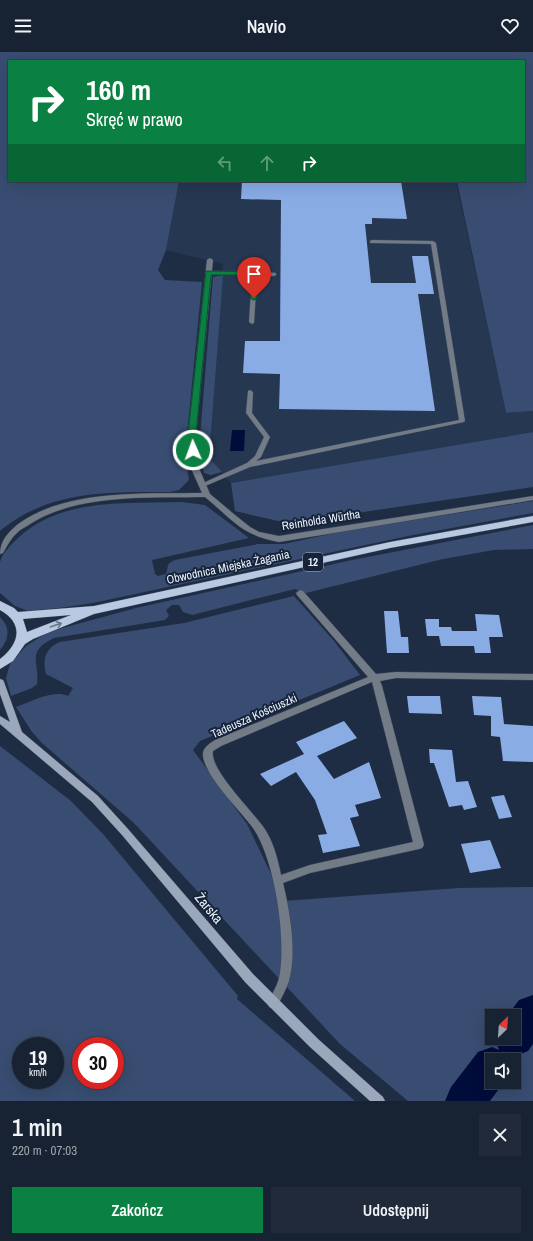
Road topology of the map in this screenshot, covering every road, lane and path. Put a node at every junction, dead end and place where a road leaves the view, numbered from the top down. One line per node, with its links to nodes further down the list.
1 (372, 242): 8 (lane)
2 (210, 260): 3 (street)
3 (208, 273): 4 (lane); 9 (street)
4 (255, 273): 5 (lane); 6 (lane)
5 (274, 274)
6 (252, 322)
7 (250, 392): 8 (lane)
8 (248, 465): 9 (lane)
9 (203, 485): 10 (street)
10 (207, 495): 11 (street, Reinholda Würtha); 13 (street)
11 (533, 498)
12 (533, 519): 17 (main road, Obwodnica Miejska Żagania / 12)
13 (3, 540): 14 (street)
14 (0, 551)
15 (300, 593): 22 (street)
16 (0, 605): 18 (main road)
17 (94, 610): 18 (main road, Obwodnica Miejska Żagania / 12); 19 (main road, Obwodnica Miejska Żagania / 12, one-way to 17)
18 (17, 616): 19 (main road)
19 (21, 641): 20 (main road, 12)
20 (0, 665)
21 (533, 677): 22 (street, Tadeusza Kościuszki)
22 (374, 678): 26 (street); 26 (street, Tadeusza Kościuszki)
23 (0, 682): 25 (street)
24 (0, 719): 25 (street, Żarska)
25 (18, 734): 27 (street, Żarska)
26 (278, 880): 27 (street, Tadeusza Kościuszki)
27 (272, 1003): 28 (street, Żarska)
28 (376, 1099)

